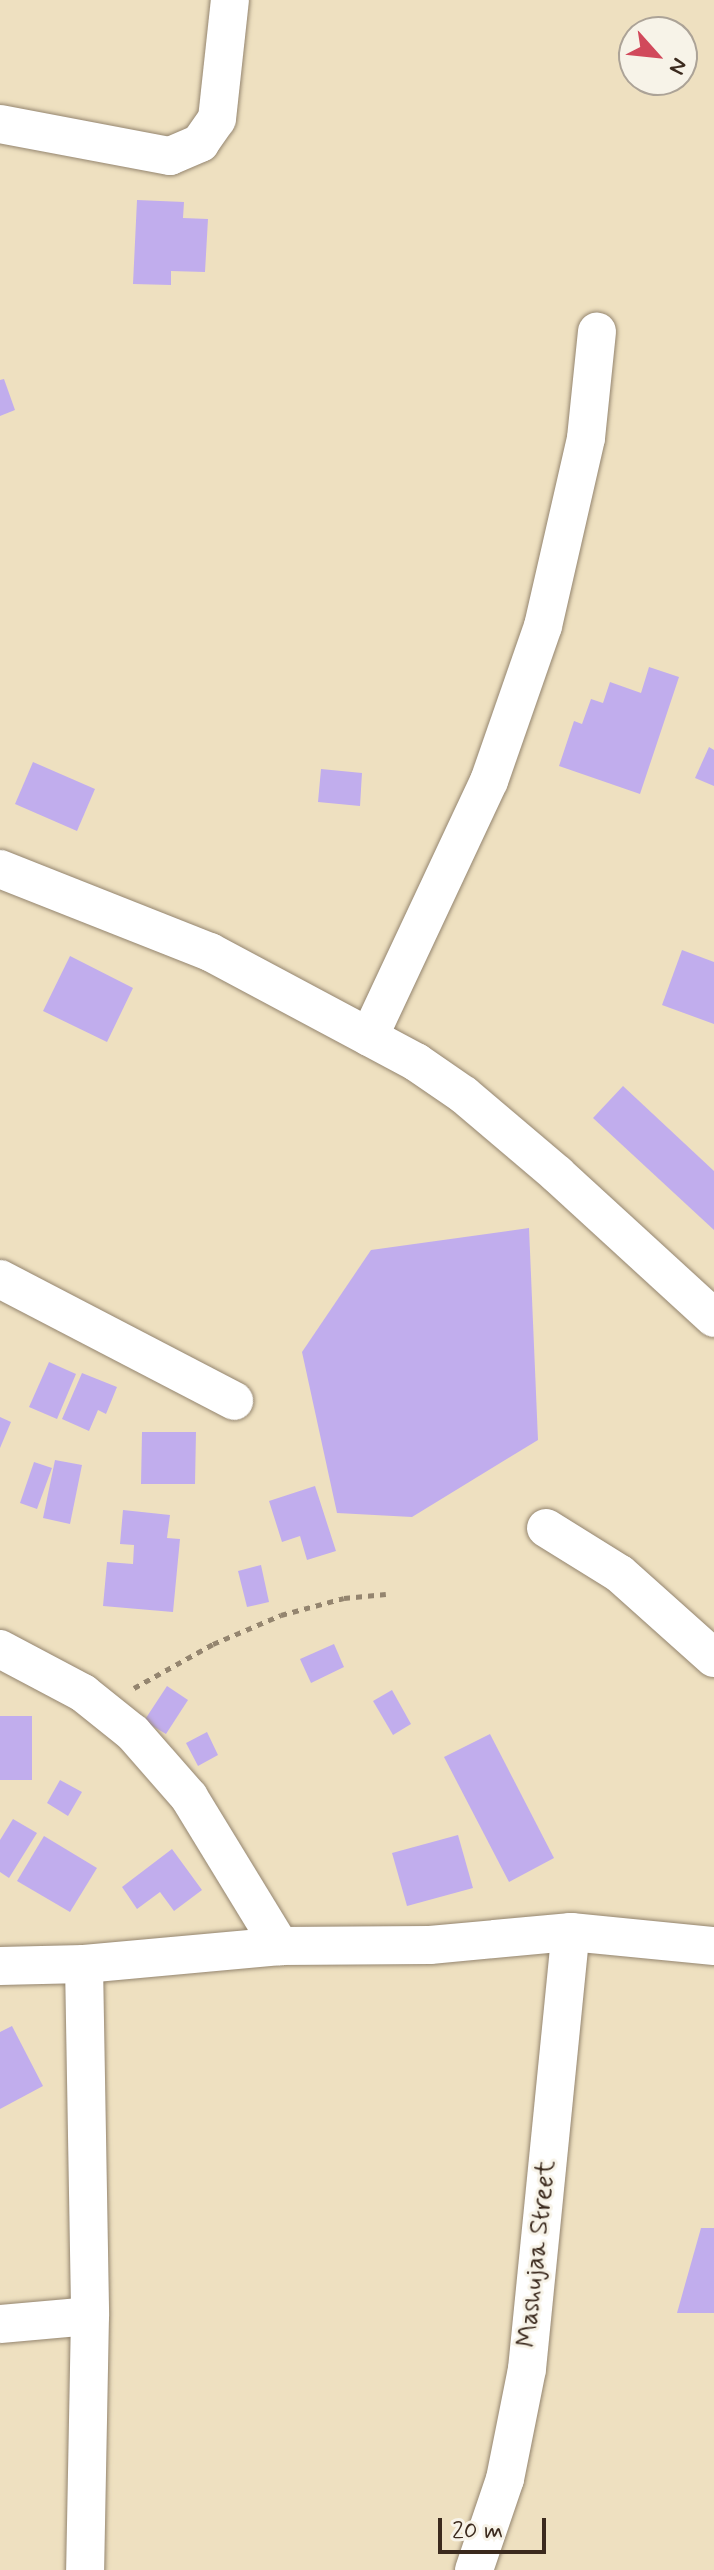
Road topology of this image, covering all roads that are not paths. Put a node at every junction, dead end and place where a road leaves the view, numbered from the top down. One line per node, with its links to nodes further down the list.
1 (230, 0): 2 (street)
2 (0, 124)
3 (597, 332): 5 (street)
4 (0, 869): 5 (street)
5 (369, 1037): 7 (street)
6 (0, 1279): 8 (street)
7 (714, 1318)
8 (234, 1401)
9 (546, 1528): 11 (street)
10 (0, 1649): 13 (street)
11 (714, 1658)
12 (571, 1932): 13 (street); 14 (street); 20 (street, Mashujaa Street)
13 (280, 1946): 15 (street)
14 (714, 1946)
15 (84, 1964): 16 (street); 17 (street)
16 (0, 1966)
17 (90, 2316): 18 (street); 19 (street)
18 (0, 2324)
19 (85, 2570)
20 (474, 2570)

